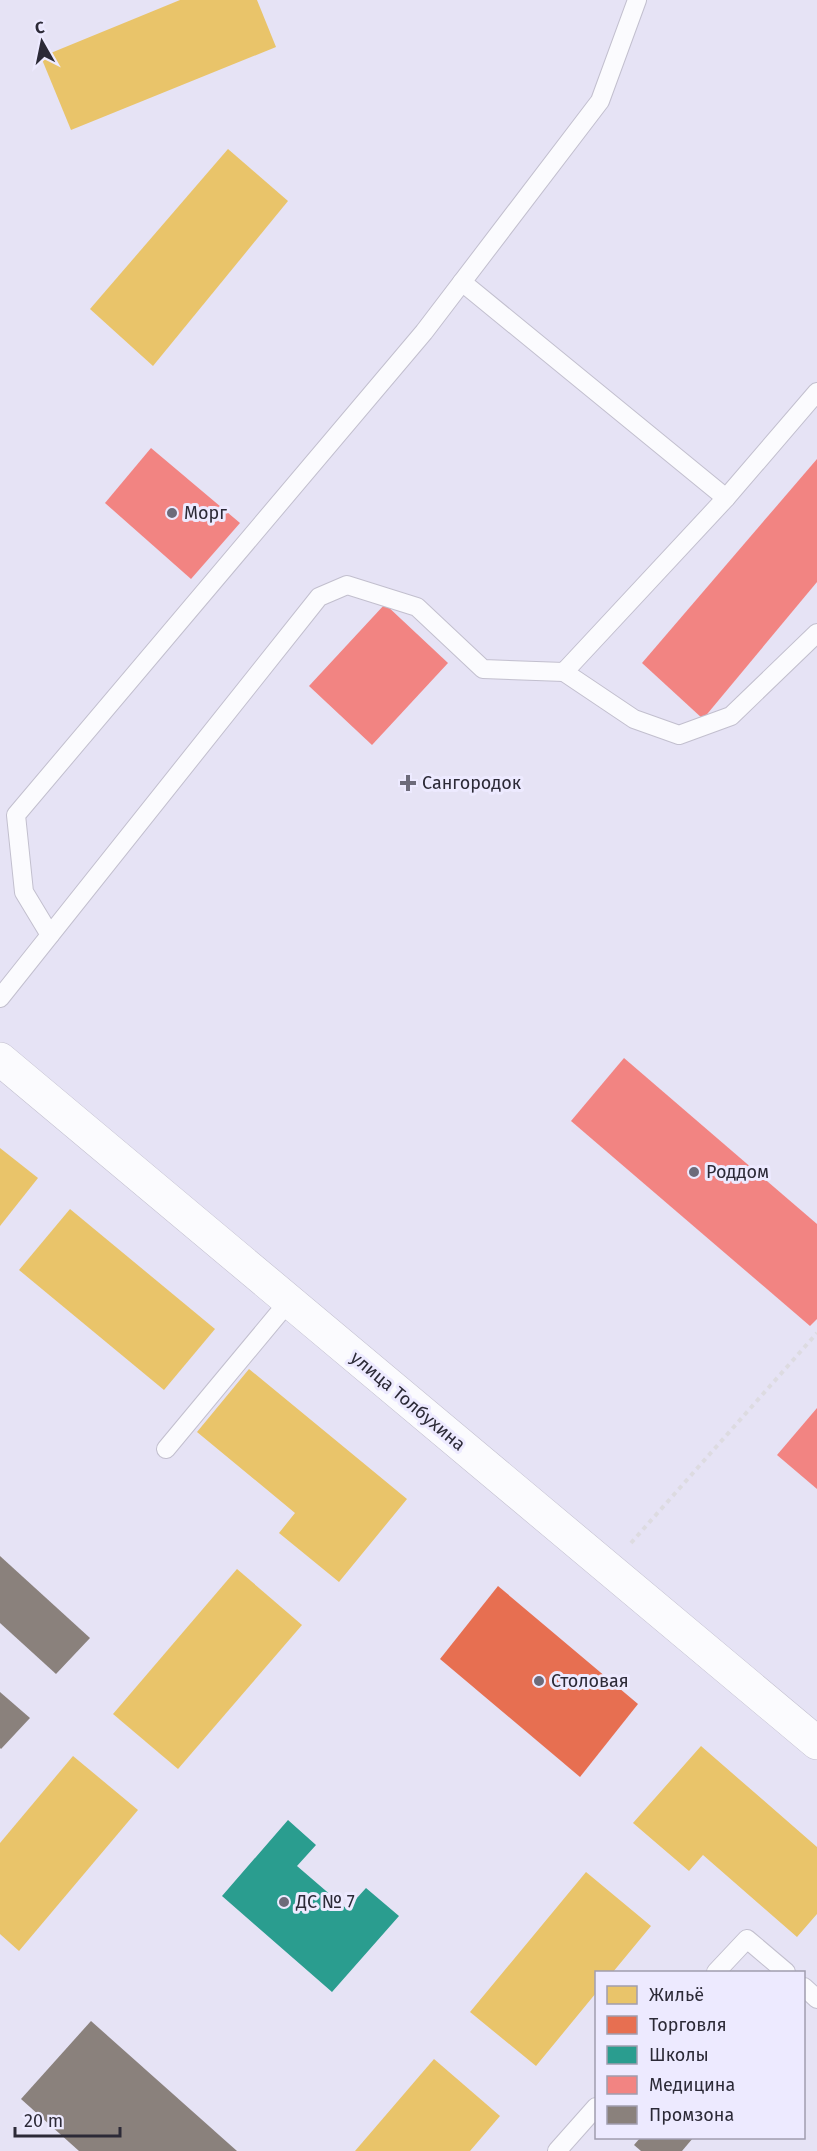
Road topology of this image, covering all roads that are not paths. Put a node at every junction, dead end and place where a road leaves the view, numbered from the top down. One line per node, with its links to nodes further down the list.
1 (637, 0): 2 (lane)
2 (462, 282): 4 (lane); 7 (lane)
3 (817, 392): 4 (lane)
4 (726, 498): 6 (lane)
5 (817, 633): 6 (lane)
6 (564, 672): 7 (lane)
7 (50, 935): 8 (lane)
8 (0, 998)
9 (0, 1059): 10 (street, улица Толбухина)
10 (289, 1301): 11 (lane); 12 (street, улица Толбухина)
11 (166, 1449)
12 (817, 1743)
13 (717, 1971): 14 (lane)
14 (785, 1971)
15 (595, 2109): 16 (lane)
16 (557, 2151)

